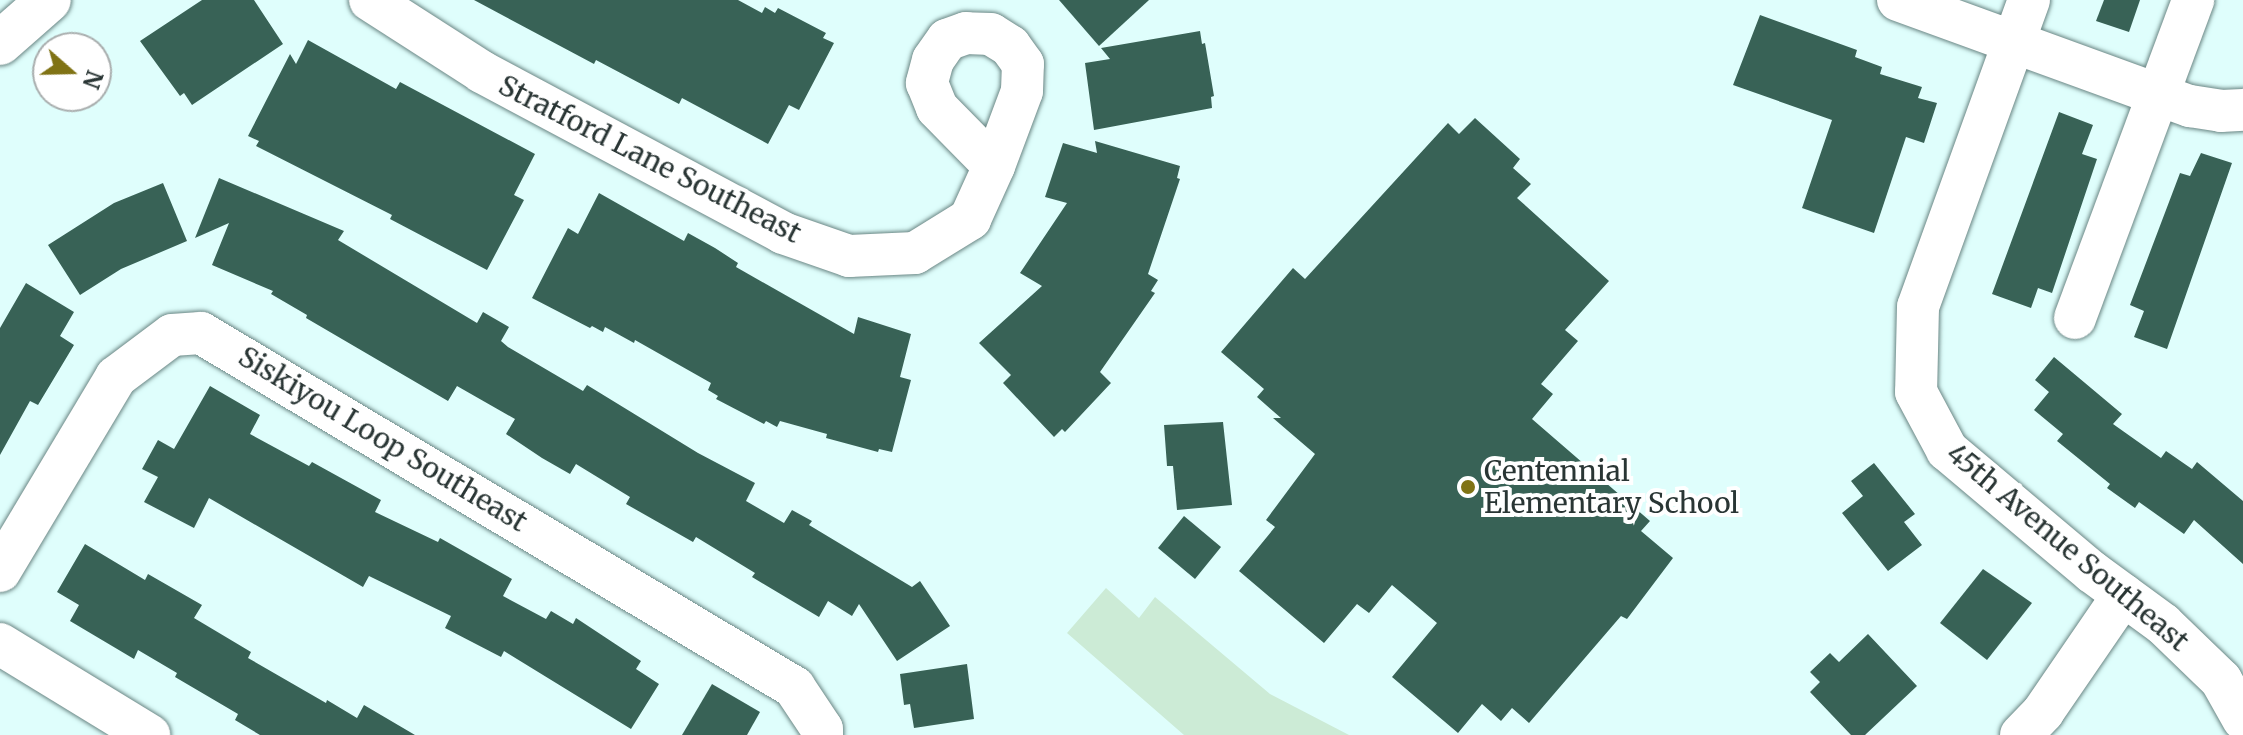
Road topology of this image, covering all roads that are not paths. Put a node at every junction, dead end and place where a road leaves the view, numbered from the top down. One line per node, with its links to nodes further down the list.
1 (49, 0): 7 (main road)
2 (1898, 0): 6 (street)
3 (2029, 0): 6 (street, 45th Avenue Southeast)
4 (2193, 0): 8 (street)
5 (375, 1): 10 (street, Stratford Lane Southeast)
6 (2014, 42): 8 (street); 13 (street, 45th Avenue Southeast)
7 (0, 43)
8 (2157, 94): 9 (street); 11 (street)
9 (2243, 110)
10 (994, 166)
11 (2075, 318)
12 (0, 571): 17 (street, Siskiyou Loop Southeast)
13 (2123, 595): 15 (street, 45th Avenue Southeast); 18 (street)
14 (0, 644): 16 (street)
15 (2243, 719)
16 (149, 735)
17 (822, 735)
18 (2021, 735)

